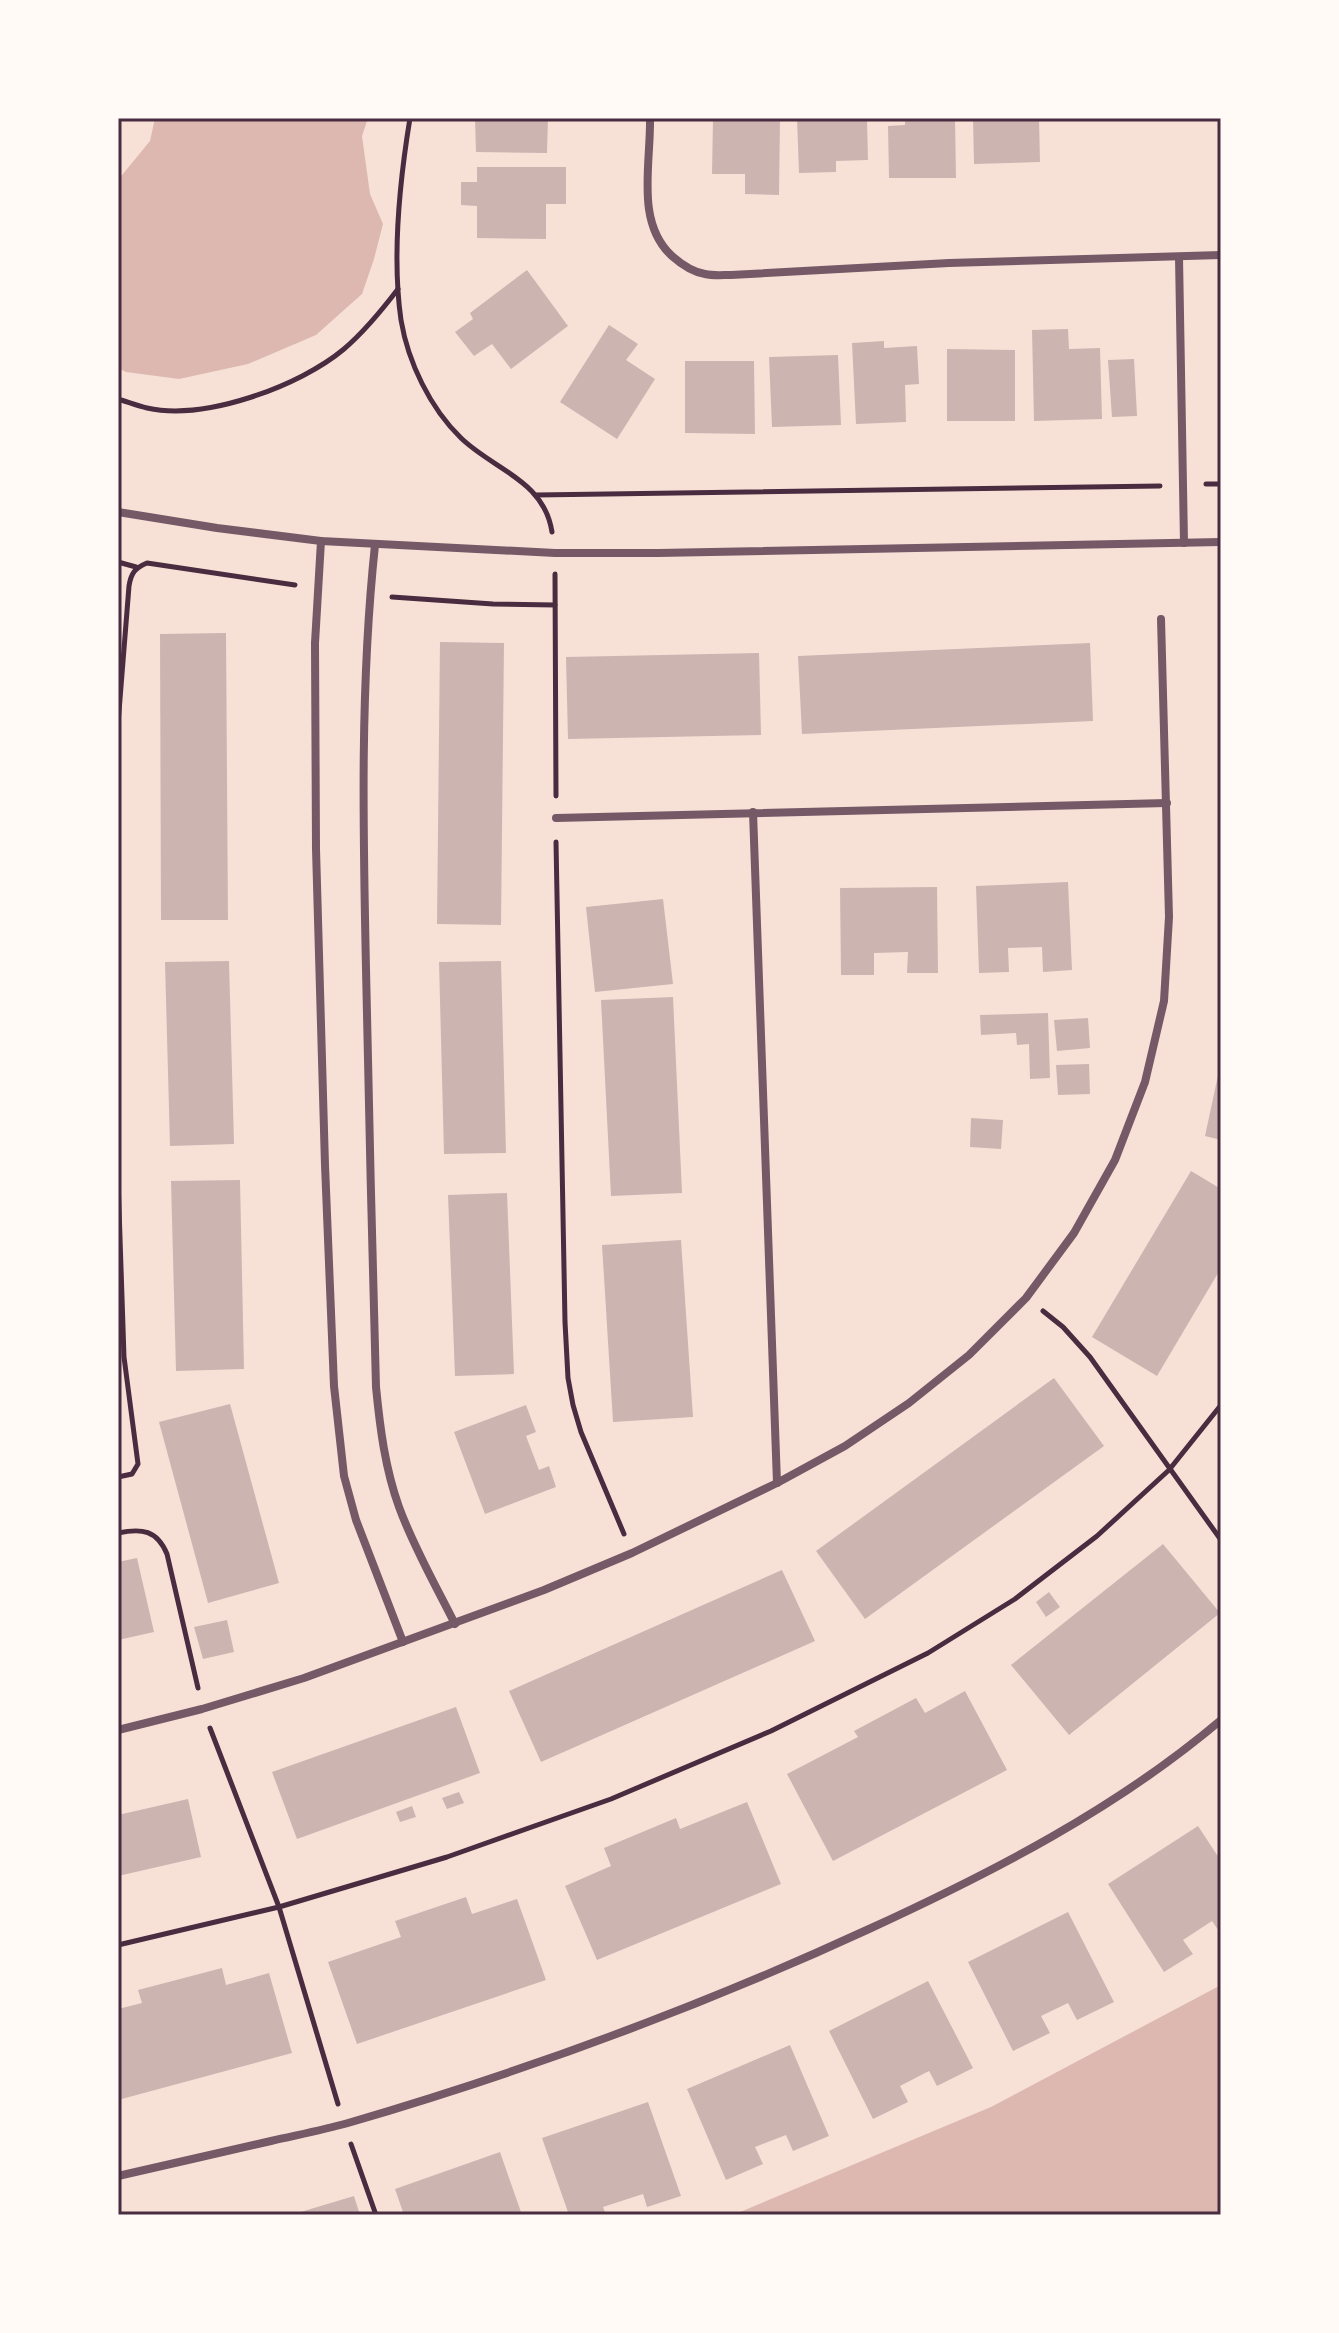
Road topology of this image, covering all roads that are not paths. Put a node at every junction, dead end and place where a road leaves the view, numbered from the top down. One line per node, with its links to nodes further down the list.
1 (650, 118): 3 (street)
2 (1221, 255): 3 (street)
3 (1179, 257): 7 (street)
4 (118, 512): 5 (street)
5 (321, 541): 8 (street); 15 (street)
6 (1221, 542): 7 (street)
7 (1184, 543): 8 (street)
8 (375, 545): 14 (street)
9 (1161, 619): 10 (street)
10 (1167, 803): 11 (street); 13 (street)
11 (753, 812): 12 (street); 13 (street)
12 (556, 818)
13 (777, 1483): 14 (street)
14 (455, 1624): 15 (street)
15 (403, 1642): 17 (street)
16 (1221, 1720): 18 (street)
17 (118, 1730)
18 (118, 2176)

